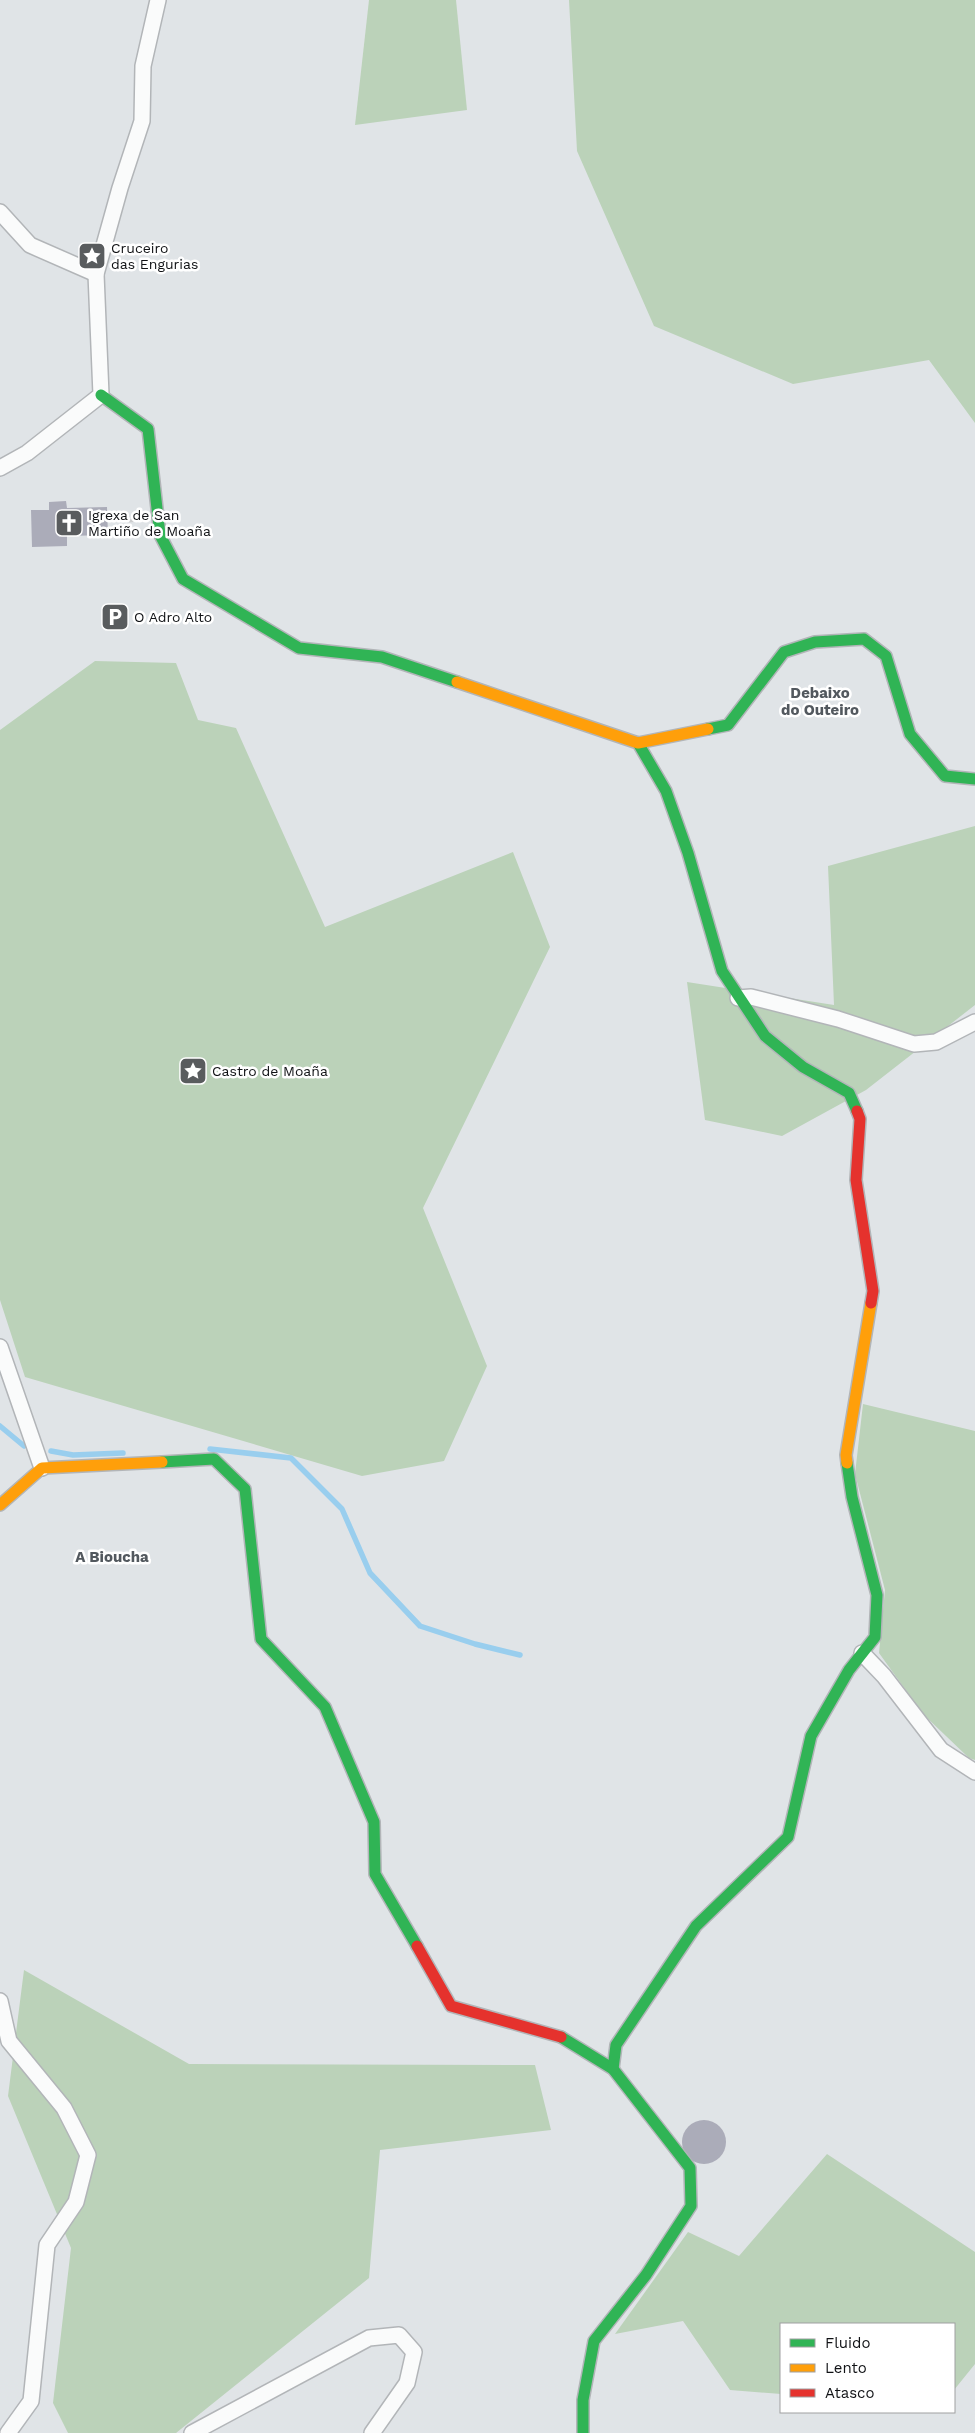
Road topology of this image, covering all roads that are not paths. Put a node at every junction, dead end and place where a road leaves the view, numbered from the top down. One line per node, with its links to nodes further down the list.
1 (158, 0): 3 (street)
2 (0, 212): 3 (street)
3 (96, 274): 4 (street)
4 (102, 395): 5 (street); 6 (street)
5 (0, 468)
6 (638, 743): 7 (street); 8 (street)
7 (975, 779)
8 (738, 998): 9 (street); 13 (street)
9 (975, 1022)
10 (0, 1347): 11 (street)
11 (42, 1468): 12 (street); 16 (street)
12 (0, 1505)
13 (862, 1654): 14 (street); 16 (street)
14 (975, 1772)
15 (0, 2001): 17 (street)
16 (613, 2069): 20 (street)
17 (8, 2433)
18 (192, 2433): 19 (street)
19 (372, 2433)
20 (583, 2433)

